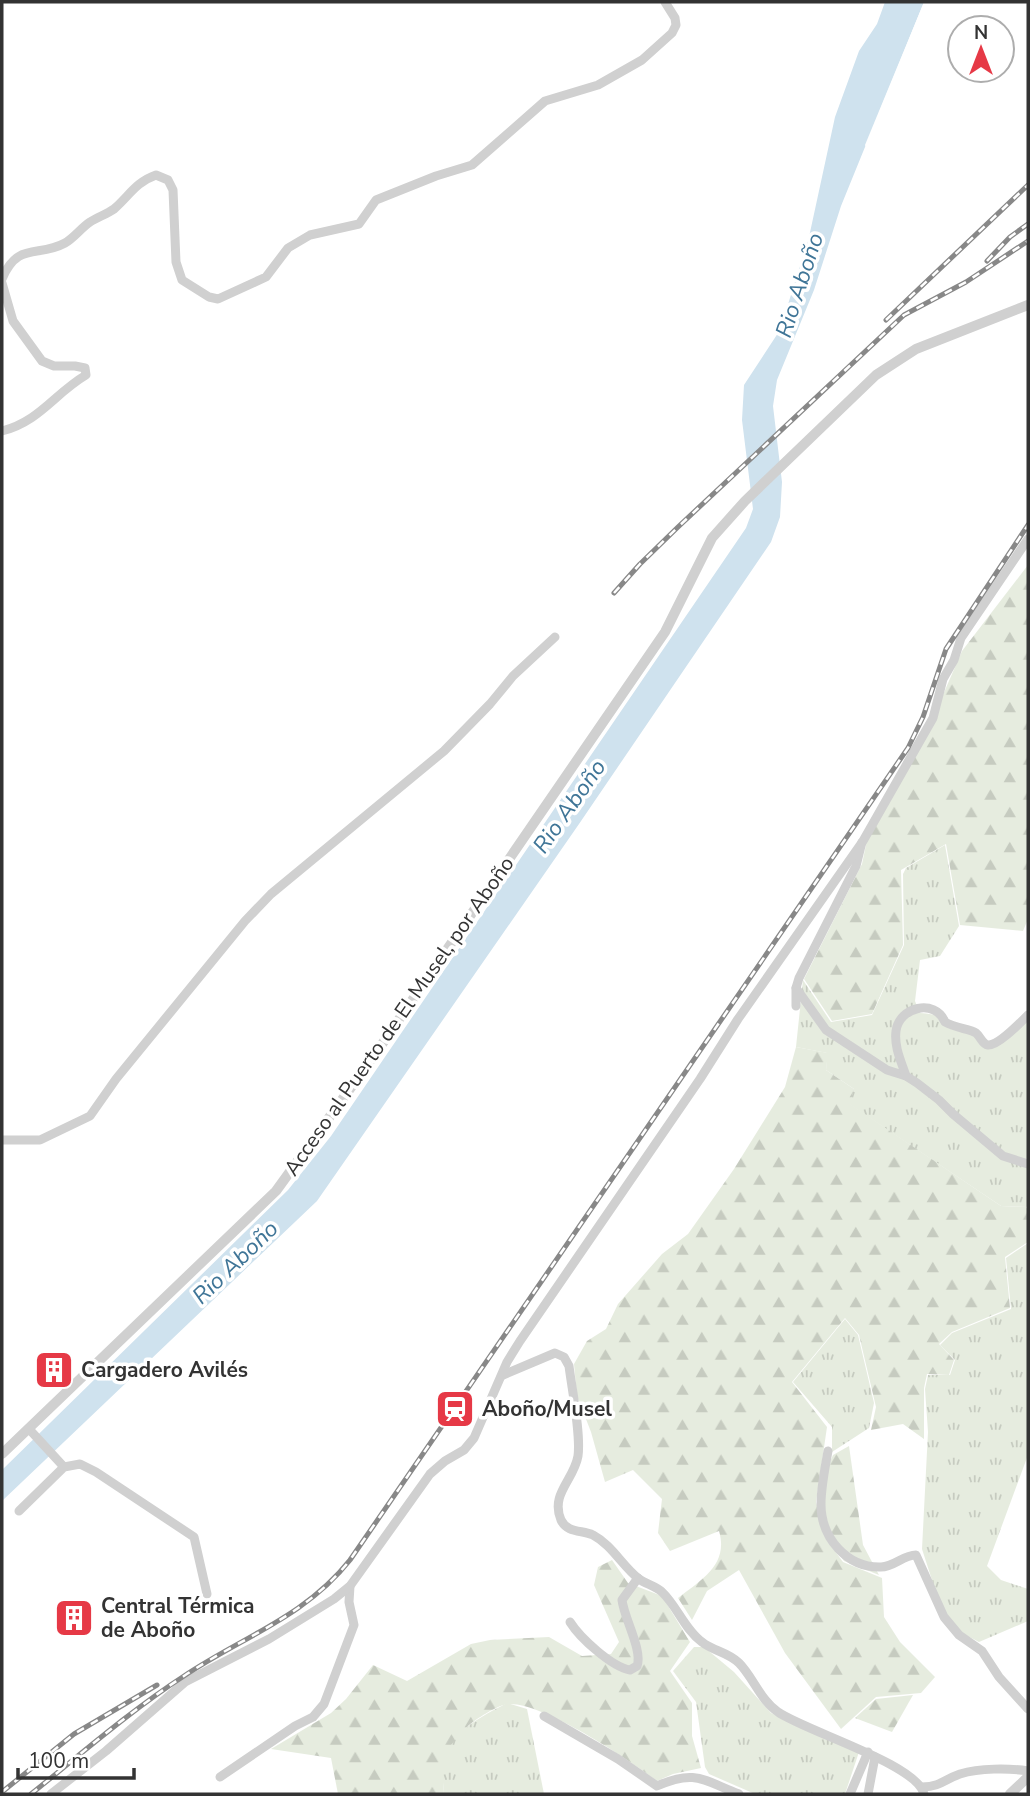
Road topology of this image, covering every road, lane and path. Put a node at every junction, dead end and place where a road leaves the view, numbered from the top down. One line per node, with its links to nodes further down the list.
1 (665, 2): 2 (street)
2 (2, 281): 4 (street)
3 (1028, 305): 15 (street, Acceso al Puerto de El Musel, por Aboño)
4 (2, 431)
5 (1028, 539): 7 (street)
6 (555, 636): 12 (street)
7 (863, 841): 8 (street); 14 (street)
8 (796, 988): 9 (street); 11 (street)
9 (796, 1006)
10 (1028, 1015): 11 (street)
11 (906, 1076): 13 (street)
12 (2, 1140)
13 (1028, 1164)
14 (503, 1375): 20 (street); 21 (street)
15 (32, 1431): 17 (street, Acceso al Puerto de El Musel, por Aboño); 18 (street)
16 (828, 1451): 24 (street)
17 (2, 1454)
18 (64, 1467): 19 (street); 22 (street)
19 (19, 1511)
20 (638, 1578): 23 (street); 26 (street)
21 (350, 1586): 28 (street); 32 (street)
22 (207, 1594)
23 (570, 1622)
24 (1028, 1709)
25 (544, 1716): 30 (street)
26 (871, 1755): 31 (street); 34 (street); 35 (street)
27 (1028, 1771): 31 (street)
28 (220, 1777)
29 (1028, 1777): 36 (street)
30 (657, 1790): 33 (street)
31 (923, 1791)
32 (51, 1794)
33 (738, 1794)
34 (850, 1794)
35 (868, 1794)
36 (1010, 1794)

